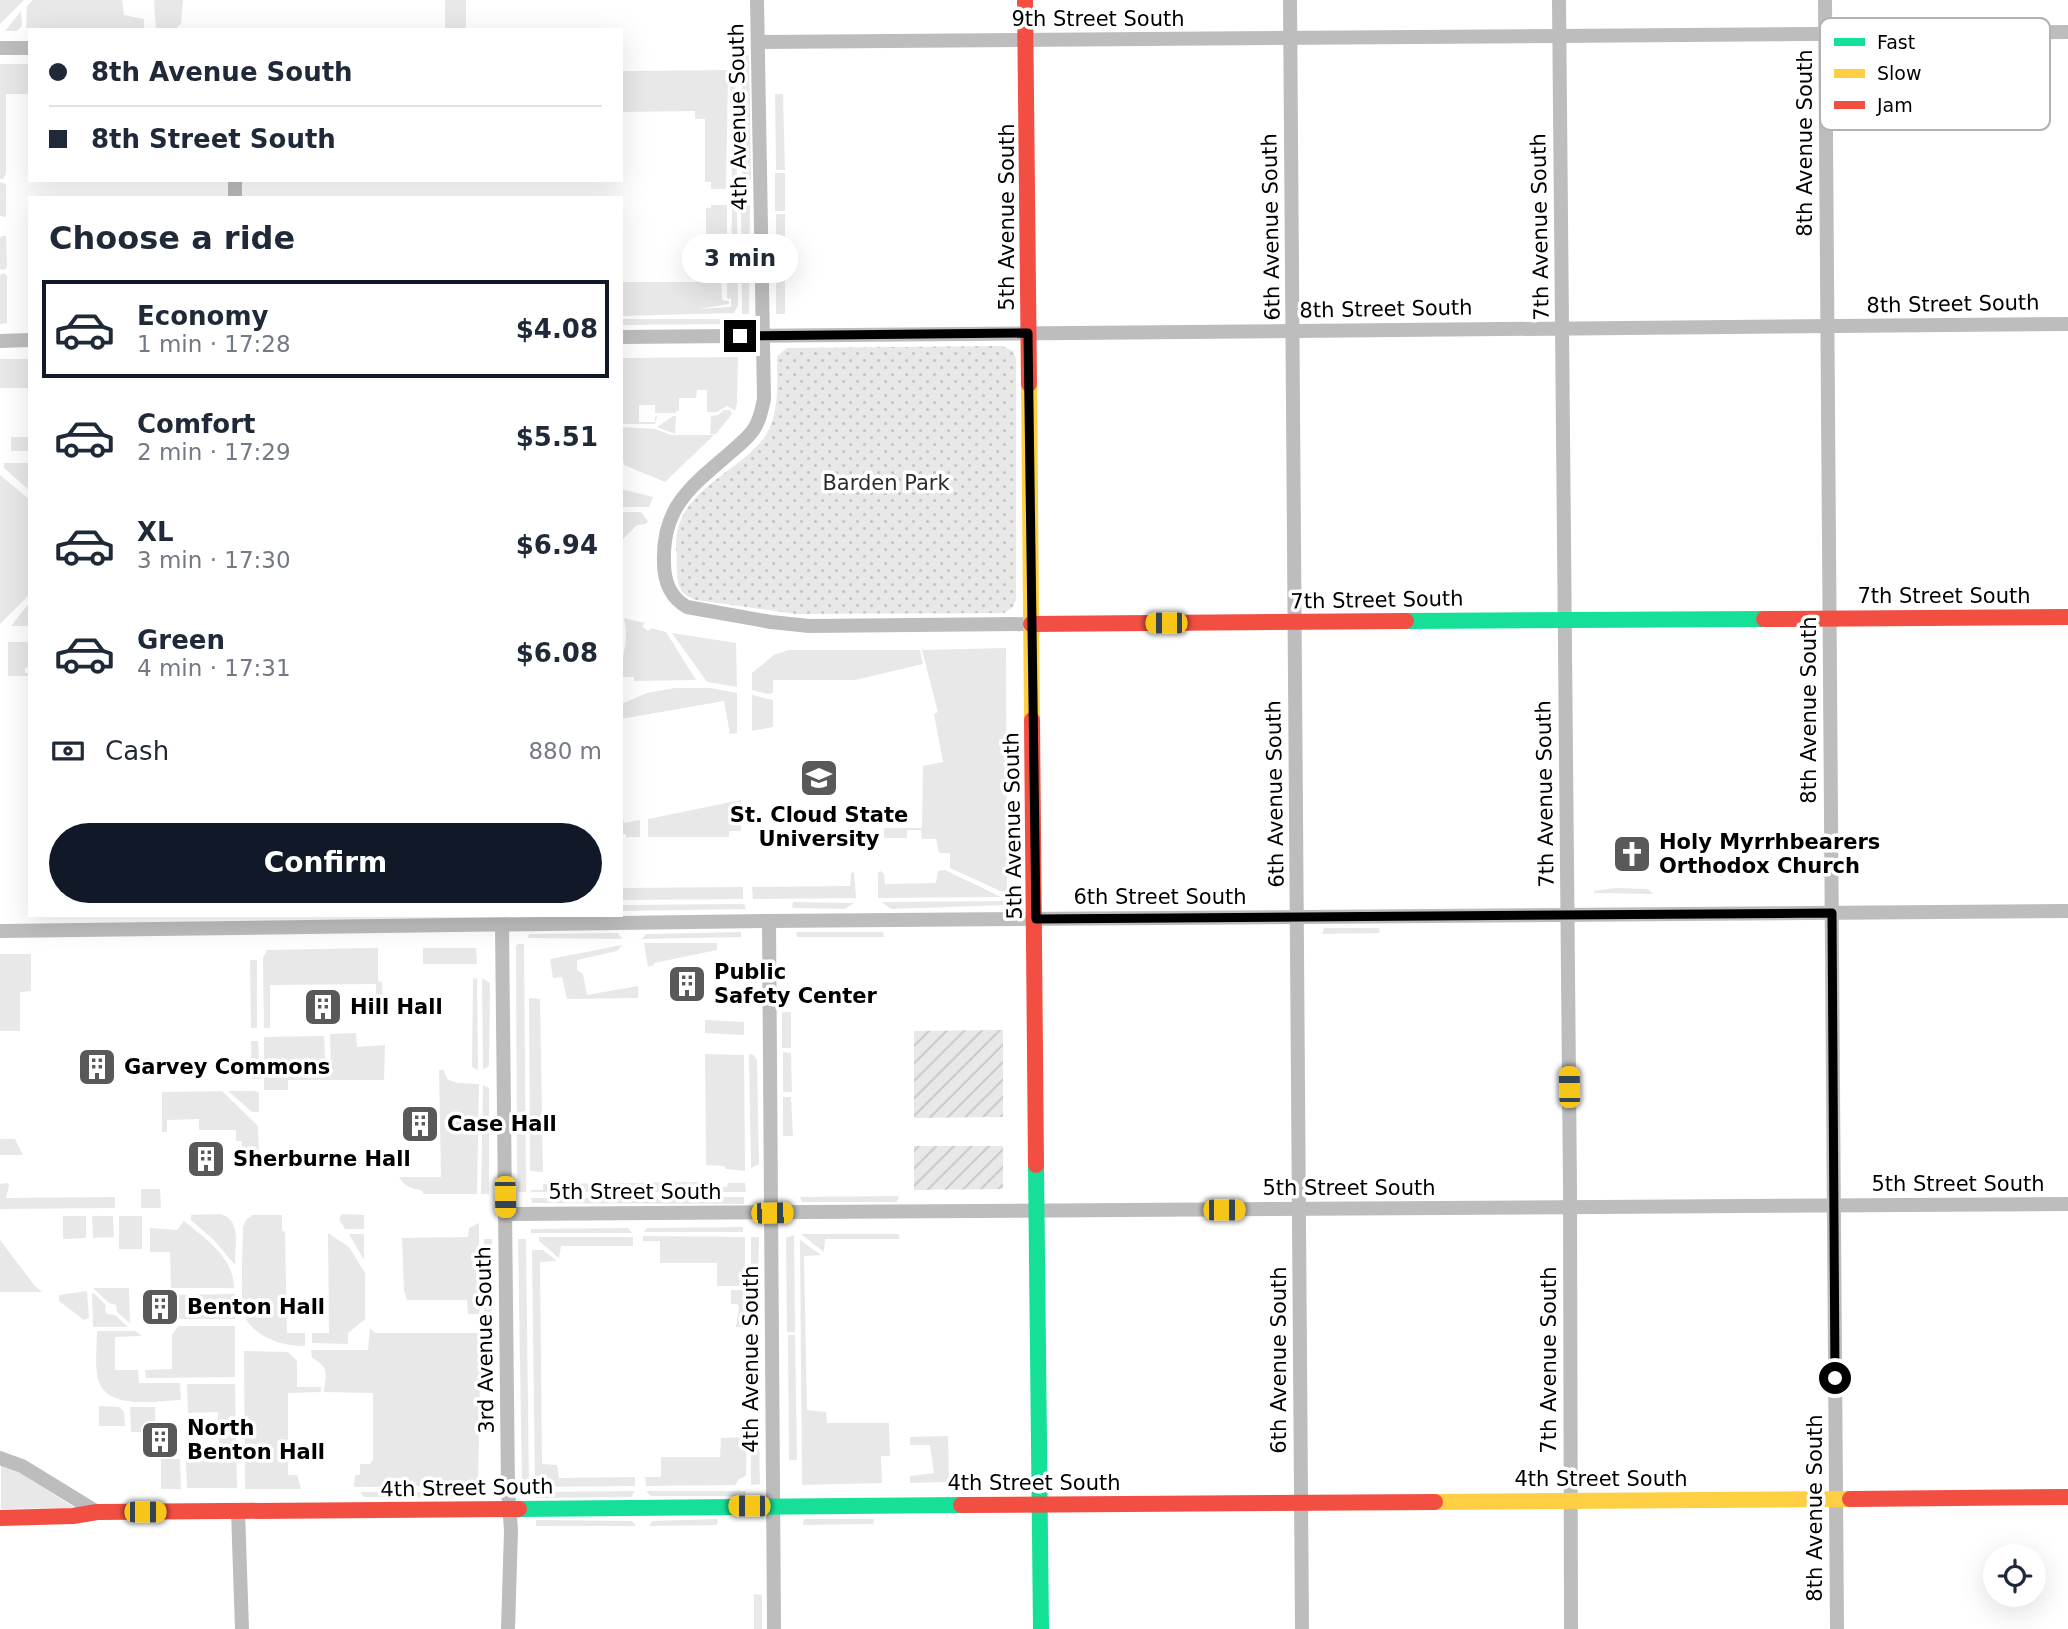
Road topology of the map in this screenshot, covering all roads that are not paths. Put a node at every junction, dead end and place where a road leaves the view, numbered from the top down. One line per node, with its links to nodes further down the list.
1 (757, 0): 13 (street, 4th Avenue South)
2 (1027, 0): 12 (street, 5th Avenue South)
3 (1290, 0): 11 (street, 6th Avenue South)
4 (1559, 0): 10 (street, 7th Avenue South)
5 (1825, 0): 6 (street, 8th Avenue South)
6 (1825, 18)
7 (2050, 32): 8 (street, 9th Street South)
8 (2068, 32)
9 (1820, 34): 10 (street, 9th Street South)
10 (1559, 36): 11 (street, 9th Street South); 19 (street, 7th Avenue South)
11 (1290, 39): 12 (street, 9th Street South); 20 (street, 6th Avenue South)
12 (1027, 41): 13 (street, 9th Street South); 21 (street, 5th Avenue South)
13 (758, 42): 22 (street, 4th Avenue South)
14 (0, 48): 15 (street)
15 (28, 48)
16 (1826, 130): 18 (street, 8th Avenue South)
17 (2068, 324): 18 (street, 8th Street South)
18 (1827, 327): 19 (street, 8th Street South); 28 (street, 8th Avenue South)
19 (1562, 329): 20 (street, 8th Street South); 29 (street, 7th Avenue South)
20 (1293, 331): 21 (street, 8th Street South); 30 (street, 6th Avenue South)
21 (1028, 333): 22 (street, 8th Street South); 31 (street, 5th Avenue South)
22 (764, 335): 23 (street, 8th Street South); 26 (street, 4th Avenue South)
23 (623, 337)
24 (28, 340): 25 (street)
25 (0, 341)
26 (687, 607): 31 (street, 7th Street South)
27 (2068, 617): 28 (street, 7th Street South)
28 (1829, 618): 29 (street, 7th Street South); 33 (street, 8th Avenue South)
29 (1565, 620): 30 (street, 7th Street South); 34 (street, 7th Avenue South)
30 (1294, 622): 31 (street, 7th Street South); 35 (street, 6th Avenue South)
31 (1031, 624): 36 (street, 5th Avenue South)
32 (2068, 911): 33 (street, 6th Street South)
33 (1832, 913): 34 (street, 6th Street South); 41 (street, 8th Avenue South)
34 (1567, 915): 35 (street, 6th Street South); 42 (street, 7th Avenue South)
35 (1298, 917): 36 (street, 6th Street South); 43 (street, 6th Avenue South)
36 (1036, 919): 37 (street, 6th Street South); 44 (street, 5th Avenue South)
37 (769, 921): 38 (street, 6th Street South); 45 (street, 4th Avenue South)
38 (502, 925): 39 (street, 6th Street South); 46 (street, 3rd Avenue South)
39 (0, 931)
40 (2068, 1204): 41 (street, 5th Street South)
41 (1834, 1206): 42 (street, 5th Street South); 49 (street, 8th Avenue South)
42 (1570, 1207): 43 (street, 5th Street South); 50 (street, 7th Avenue South)
43 (1300, 1209): 44 (street, 5th Street South); 51 (street, 6th Avenue South)
44 (1037, 1211): 45 (street, 5th Street South); 52 (street, 5th Avenue South)
45 (772, 1213): 46 (street, 5th Street South); 53 (street, 4th Avenue South)
46 (505, 1214): 54 (street, 3rd Avenue South)
47 (0, 1458): 56 (street)
48 (2068, 1497): 49 (street, 4th Street South)
49 (1836, 1499): 50 (street, 4th Street South); 64 (street, 8th Avenue South)
50 (1569, 1501): 51 (street, 4th Street South); 63 (street, 7th Avenue South)
51 (1300, 1503): 52 (street, 4th Street South); 62 (street, 6th Avenue South)
52 (1040, 1504): 53 (street, 4th Street South); 61 (street, 5th Avenue South)
53 (773, 1506): 54 (street, 4th Street South); 60 (street, 4th Avenue South)
54 (510, 1508): 55 (street, 4th Street South); 59 (street, 3rd Avenue South)
55 (237, 1511): 56 (street, 4th Street South); 58 (street)
56 (97, 1513): 57 (street, 4th Street South)
57 (0, 1518)
58 (242, 1629)
59 (508, 1629)
60 (774, 1629)
61 (1041, 1629)
62 (1302, 1629)
63 (1570, 1629)
64 (1837, 1629)

